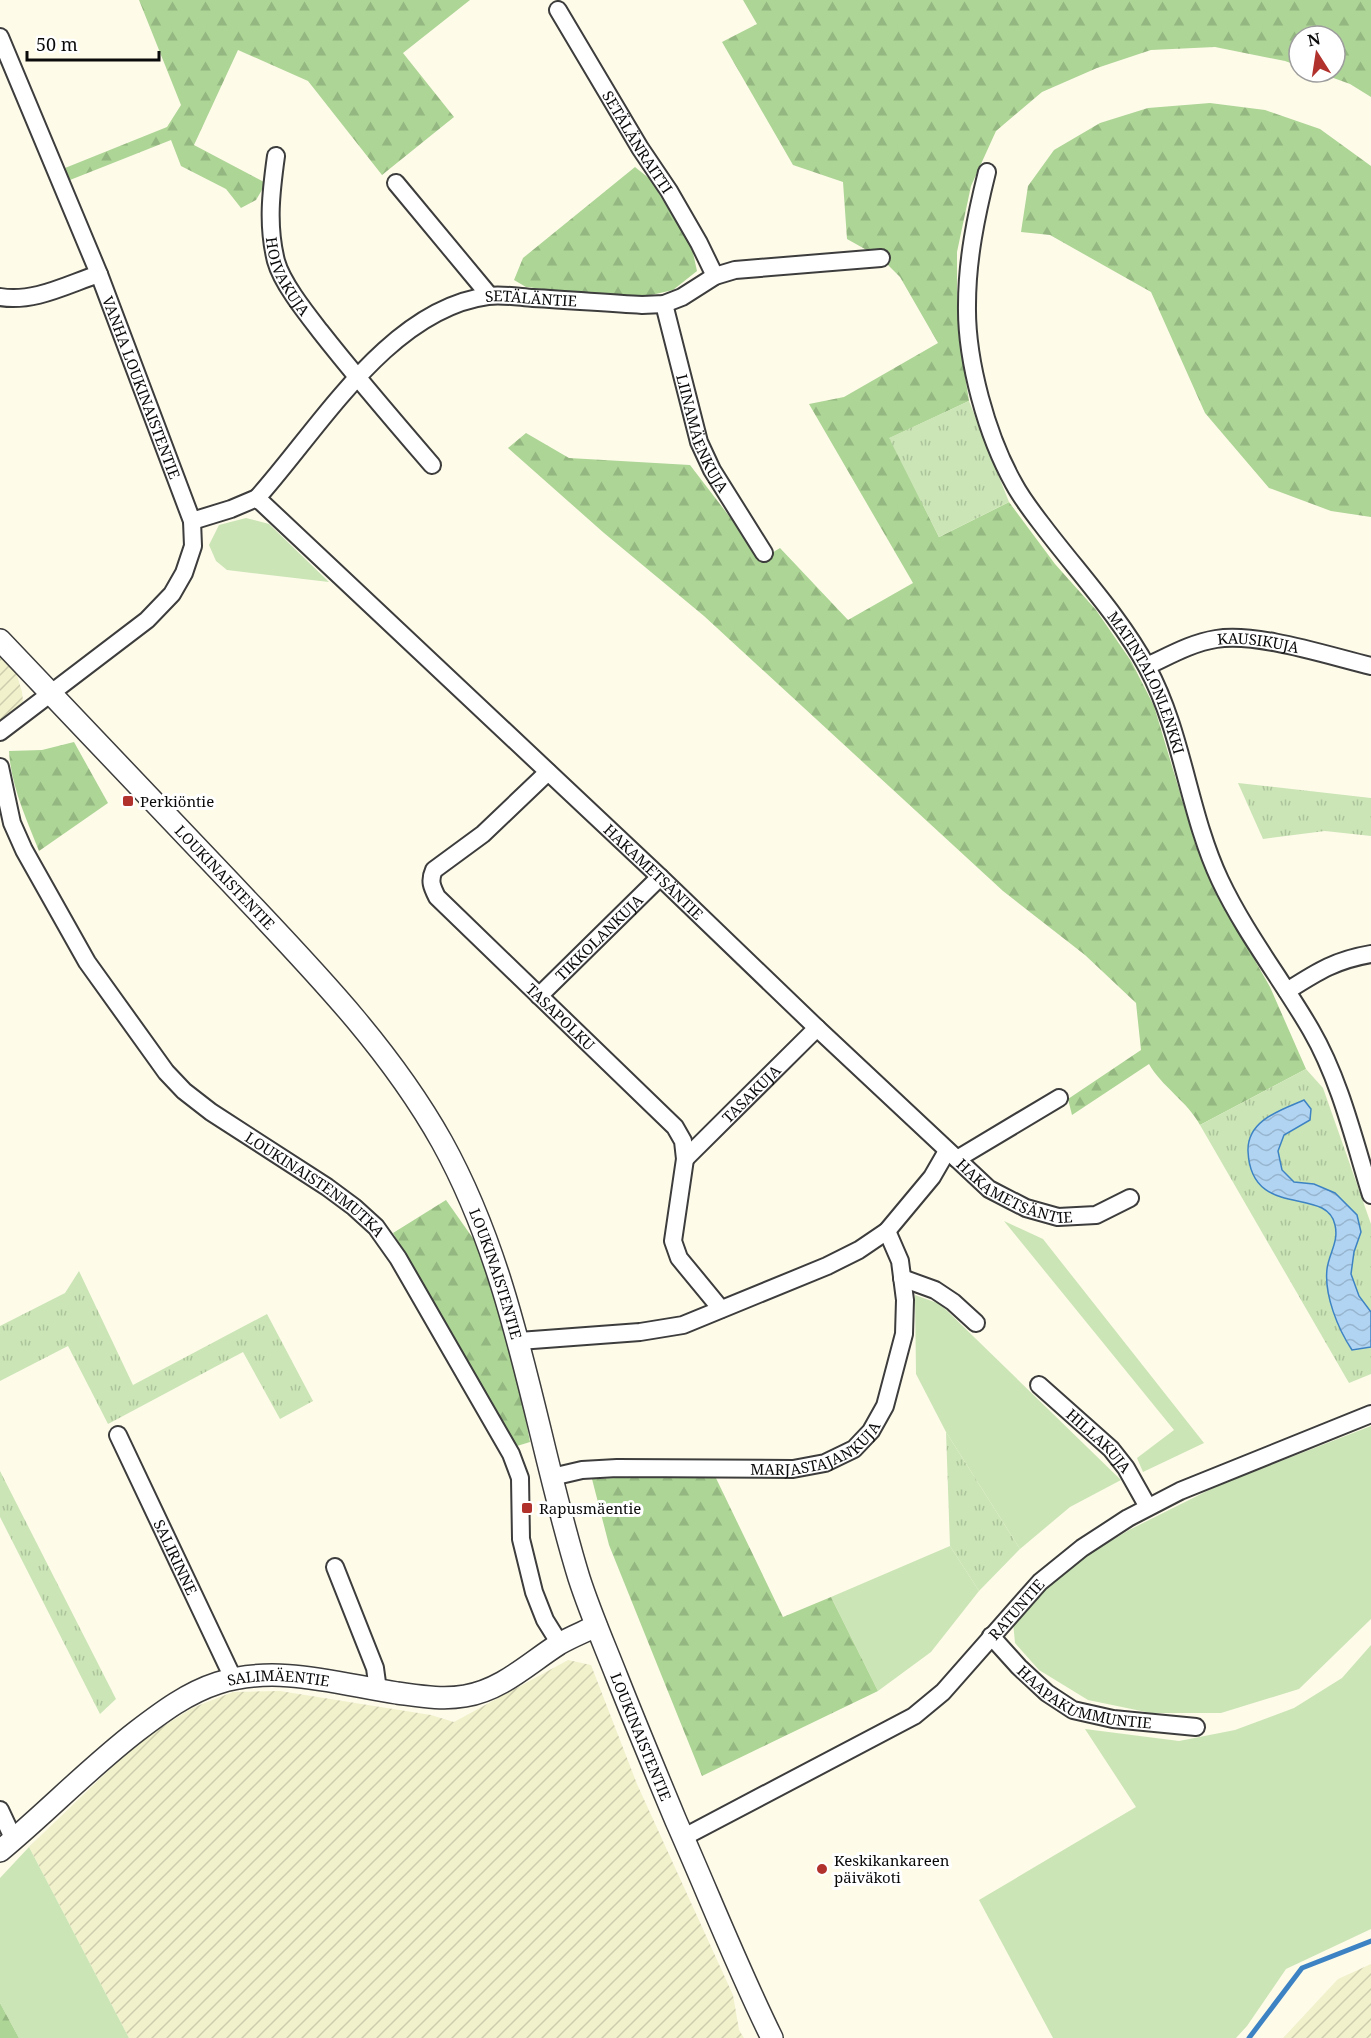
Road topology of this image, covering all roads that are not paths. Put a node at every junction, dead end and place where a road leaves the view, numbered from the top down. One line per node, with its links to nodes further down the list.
1 (558, 10): 8 (street, SETÄLÄNRAITTI)
2 (0, 37): 7 (street, VANHA LOUKINAISTENTIE)
3 (276, 156): 12 (street, HOIVAKUJA)
4 (987, 171): 18 (street, MATINTALONLENKKI)
5 (396, 183): 9 (street)
6 (881, 258): 8 (street, SETÄLÄNTIE)
7 (99, 274): 10 (street); 15 (street, VANHA LOUKINAISTENTIE)
8 (715, 276): 11 (street, SETÄLÄNTIE)
9 (489, 295): 11 (street, SETÄLÄNTIE); 12 (street, SETÄLÄNTIE)
10 (0, 297)
11 (664, 303): 16 (street, LIINAMÄENKUJA)
12 (356, 378): 13 (street, HOIVAKUJA); 14 (street, SETÄLÄNTIE)
13 (432, 465)
14 (257, 498): 15 (street); 23 (street, HAKAMETSÄNTIE)
15 (192, 521): 20 (street, VANHA LOUKINAISTENTIE)
16 (764, 553)
17 (0, 640): 20 (street, LOUKINAISTENTIE)
18 (1147, 666): 19 (street, KAUSIKUJA); 26 (street, MATINTALONLENKKI)
19 (1371, 666)
20 (51, 693): 21 (street); 38 (street, LOUKINAISTENTIE)
21 (0, 732)
22 (0, 767): 47 (street, LOUKINAISTENMUTKA)
23 (548, 772): 24 (street, HAKAMETSÄNTIE); 27 (street, TASAPOLKU)
24 (660, 877): 27 (street, TIKKOLANKUJA); 28 (street, HAKAMETSÄNTIE)
25 (1371, 954): 26 (street)
26 (1287, 992): 32 (street, MATINTALONLENKKI)
27 (539, 996): 31 (street, TASAPOLKU)
28 (817, 1028): 30 (street, HAKAMETSÄNTIE); 31 (street, TASAKUJA)
29 (1059, 1098): 30 (street)
30 (952, 1155): 33 (street, HAKAMETSÄNTIE); 34 (street)
31 (685, 1159): 36 (street)
32 (1371, 1195)
33 (1130, 1198)
34 (887, 1231): 35 (street, MARJASTAJANKUJA); 36 (street)
35 (902, 1278): 37 (street); 42 (street, MARJASTAJANKUJA)
36 (722, 1310): 38 (street)
37 (976, 1323)
38 (519, 1341): 42 (street, LOUKINAISTENTIE)
39 (1040, 1385): 43 (street, HILLAKUJA)
40 (1371, 1414): 43 (street, RATUNTIE)
41 (118, 1435): 48 (street, SALIRINNE)
42 (552, 1477): 45 (street, LOUKINAISTENTIE)
43 (1148, 1508): 46 (street, RATUNTIE)
44 (335, 1567): 49 (street)
45 (596, 1626): 47 (street, SALIMÄENTIE); 52 (street, LOUKINAISTENTIE)
46 (992, 1636): 50 (street, HAAPAKUMMUNTIE); 52 (street, RATUNTIE)
47 (560, 1644): 49 (street, SALIMÄENTIE)
48 (233, 1678): 49 (street, SALIMÄENTIE); 53 (street, SALIMÄENTIE)
49 (378, 1690)
50 (1196, 1727)
51 (0, 1810): 53 (street)
52 (684, 1837): 54 (street, LOUKINAISTENTIE)
53 (7, 1845)
54 (772, 2038)

